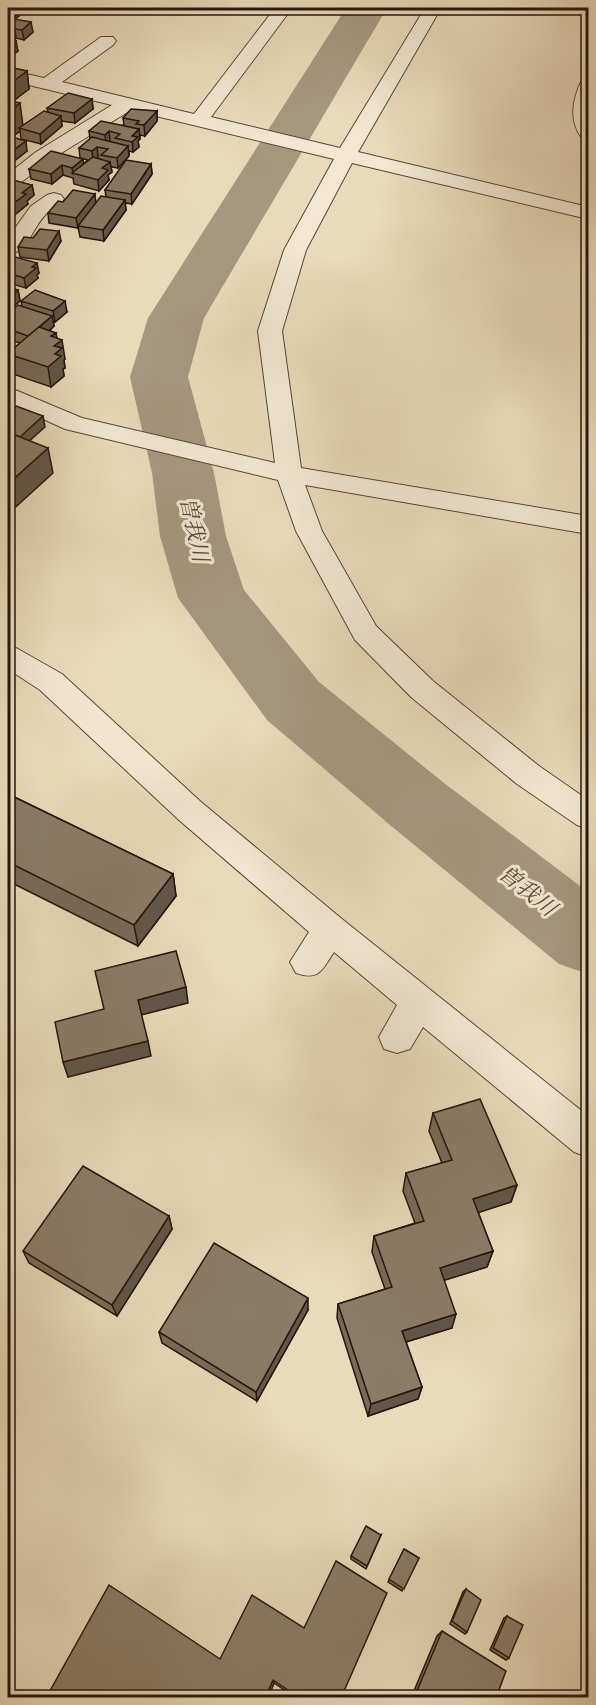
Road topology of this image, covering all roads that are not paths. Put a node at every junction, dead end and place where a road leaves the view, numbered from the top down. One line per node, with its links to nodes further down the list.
1 (284, 8): 8 (street)
2 (433, 8): 10 (street)
3 (107, 41): 5 (street)
4 (8, 75): 5 (street)
5 (47, 84): 7 (street)
6 (588, 86): 9 (street)
7 (128, 104): 8 (street); 11 (street)
8 (204, 121): 10 (street)
9 (588, 133)
10 (339, 154): 13 (street); 16 (street)
11 (8, 183)
12 (54, 199): 14 (street)
13 (588, 213)
14 (8, 249)
15 (12, 402): 16 (street)
16 (289, 476): 17 (street); 19 (street)
17 (588, 525)
18 (8, 656): 20 (street)
19 (588, 816)
20 (330, 929): 21 (street); 22 (street)
21 (308, 962)
22 (418, 1002): 23 (street); 24 (street)
23 (398, 1037)
24 (588, 1139)

